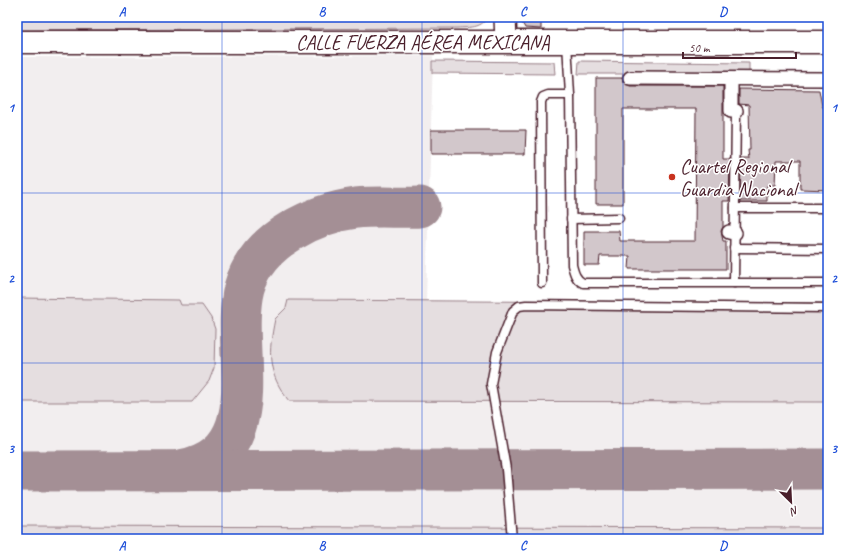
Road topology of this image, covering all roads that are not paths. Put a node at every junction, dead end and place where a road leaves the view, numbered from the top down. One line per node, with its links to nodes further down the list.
1 (505, 17): 3 (street)
2 (17, 42): 3 (main road, CALLE FUERZA AÉREA MEXICANA)
3 (506, 42): 4 (main road, CALLE FUERZA AÉREA MEXICANA)
4 (568, 42): 5 (main road, CALLE FUERZA AÉREA MEXICANA); 9 (lane)
5 (828, 42)
6 (630, 78): 7 (street)
7 (731, 78): 8 (street); 10 (street)
8 (828, 79)
9 (570, 95): 14 (lane); 17 (lane)
10 (736, 111): 11 (lane)
11 (735, 208): 12 (lane); 15 (lane)
12 (828, 208)
13 (619, 218): 14 (lane)
14 (572, 219): 18 (lane)
15 (734, 248): 16 (lane); 18 (lane)
16 (828, 249)
17 (542, 283)
18 (734, 283): 19 (lane)
19 (828, 283)
20 (828, 308): 21 (lane)
21 (512, 539)

